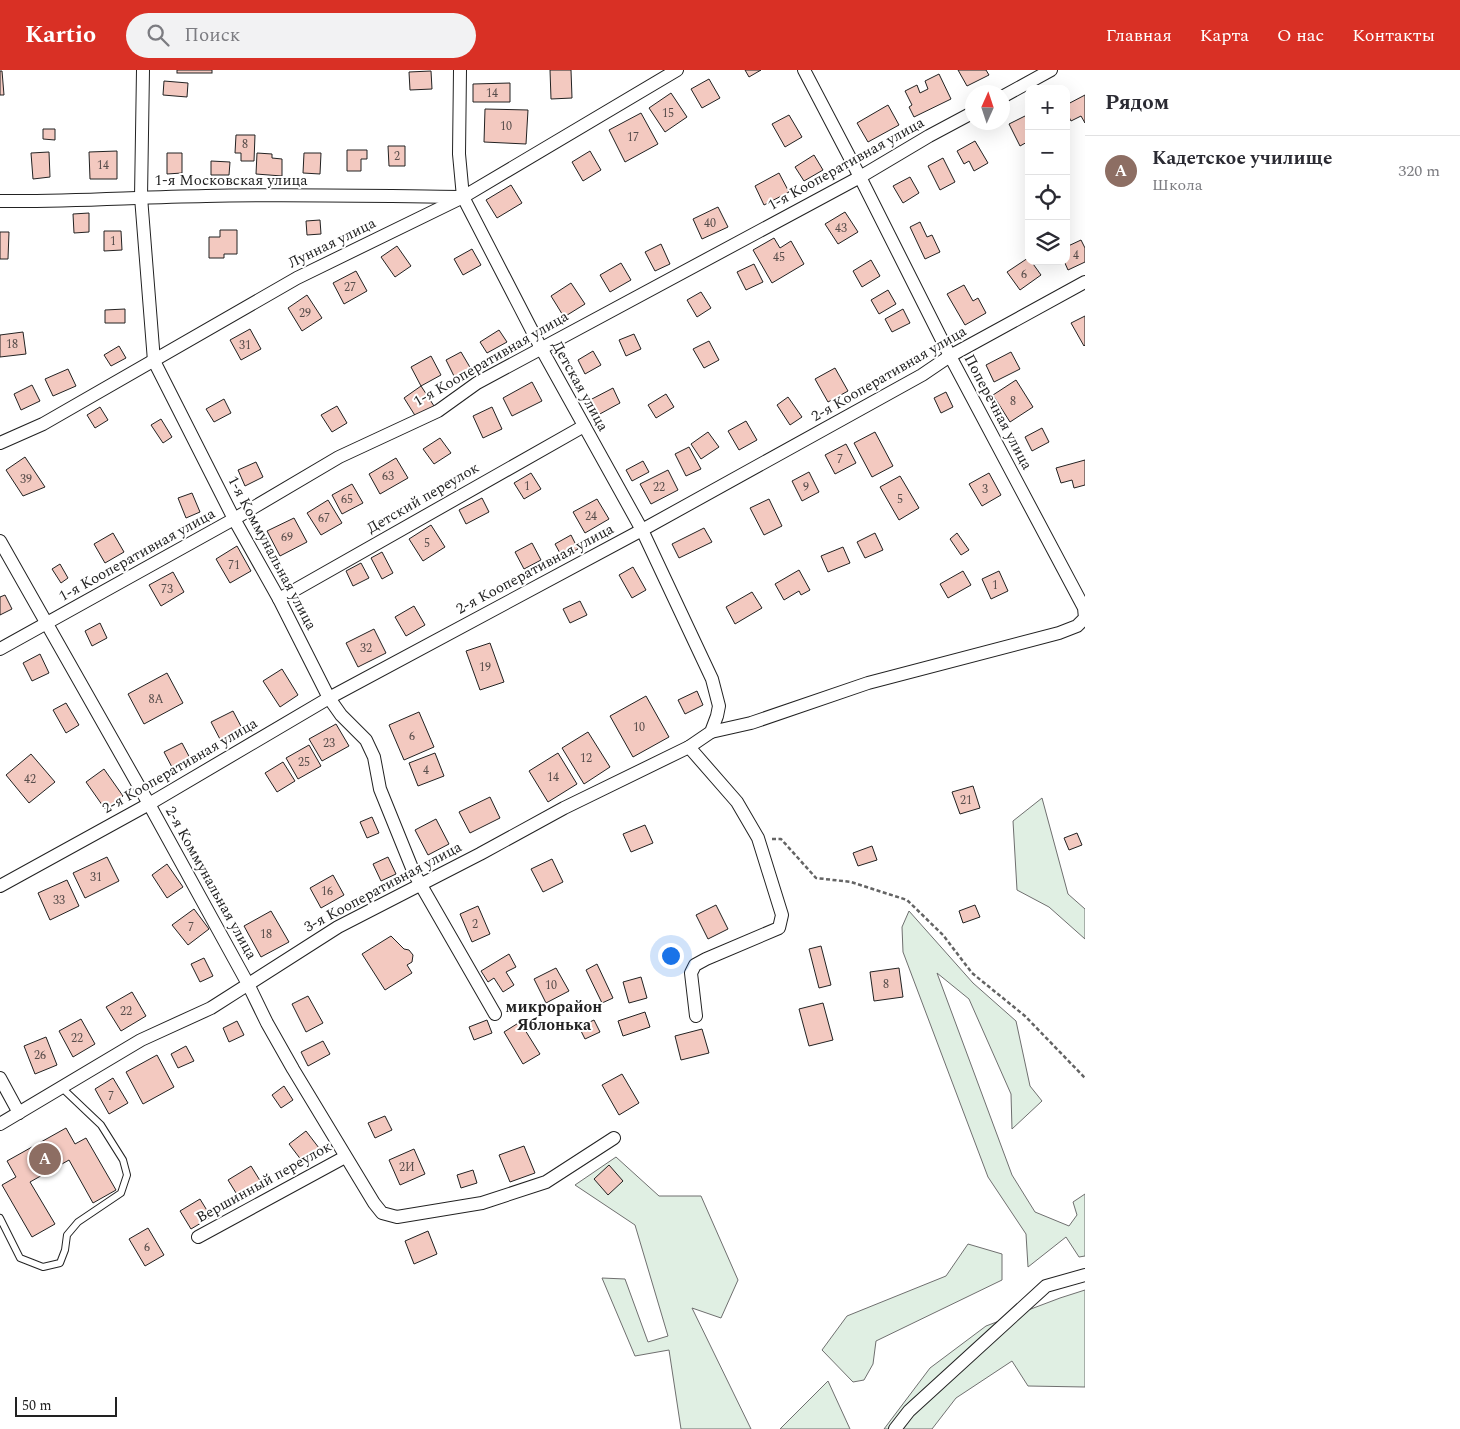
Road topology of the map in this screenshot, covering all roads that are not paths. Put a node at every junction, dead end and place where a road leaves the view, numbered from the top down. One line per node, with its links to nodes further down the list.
1 (143, 70): 9 (street, 1-я Коммунальная улица)
2 (460, 70): 10 (street, Детская улица)
3 (677, 70): 10 (street, Лунная улица)
4 (804, 70): 8 (street, Поперечная улица)
5 (1051, 70): 6 (street)
6 (1010, 93)
7 (965, 117): 8 (street, 1-я Кооперативная улица)
8 (860, 177): 13 (street, 1-я Кооперативная улица); 14 (street, Поперечная улица)
9 (141, 197): 10 (street, 1-я Московская улица); 11 (street, 1-я Московская улица); 15 (street, 1-я Коммунальная улица)
10 (463, 197): 13 (street, Детская улица); 15 (street, Лунная улица)
11 (0, 201)
12 (1085, 282): 14 (street, 2-я Кооперативная улица)
13 (541, 348): 16 (street, Детская улица); 18 (street, 1-я Кооперативная улица)
14 (950, 356): 19 (street, 2-я Кооперативная улица); 22 (street, Поперечная улица)
15 (154, 361): 17 (street, Лунная улица); 18 (street, 1-я Коммунальная улица)
16 (584, 426): 19 (street, Детская улица); 21 (street, Детский переулок)
17 (0, 442)
18 (234, 519): 21 (street, 1-я Коммунальная улица); 23 (street, 1-я Кооперативная улица)
19 (642, 530): 25 (street, 2-я Кооперативная улица); 26 (street, Детская улица)
20 (0, 541): 23 (street, 2-я Коммунальная улица)
21 (279, 599): 25 (street, 1-я Коммунальная улица)
22 (1084, 615): 26 (street)
23 (47, 624): 24 (street, 1-я Кооперативная улица); 28 (street, 2-я Коммунальная улица)
24 (0, 649)
25 (329, 698): 28 (street, 2-я Кооперативная улица); 29 (street, 1-я Коммунальная улица)
26 (711, 732): 27 (street, 3-я Кооперативная улица)
27 (689, 747): 29 (street, 3-я Кооперативная улица); 33 (street)
28 (149, 804): 30 (street, 2-я Кооперативная улица); 31 (street, 2-я Коммунальная улица)
29 (421, 884): 31 (street, 3-я Кооперативная улица); 32 (street, 1-я Коммунальная улица)
30 (0, 886)
31 (248, 984): 35 (street, 3-я Кооперативная улица); 39 (street, 2-я Коммунальная улица)
32 (496, 1014)
33 (696, 1016)
34 (0, 1078): 36 (street)
35 (61, 1087): 36 (street, 3-я Кооперативная улица); 40 (lane)
36 (19, 1113): 37 (street, 3-я Кооперативная улица)
37 (0, 1124)
38 (614, 1138): 39 (street, 2-я Коммунальная улица)
39 (345, 1156): 41 (street, Вершинный переулок)
40 (0, 1218)
41 (198, 1237)
42 (1085, 1275): 43 (street)
43 (895, 1429)

